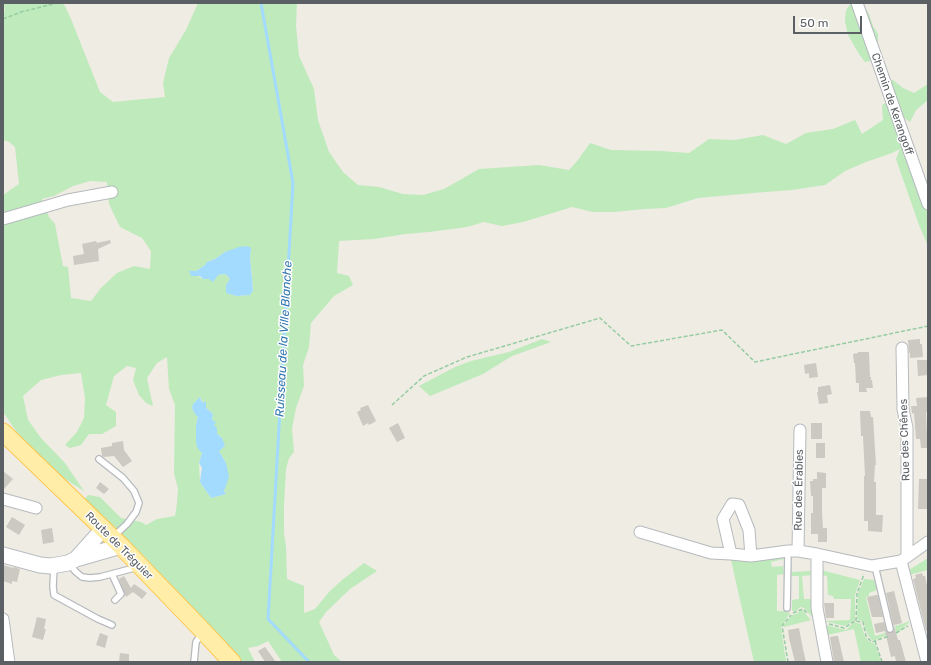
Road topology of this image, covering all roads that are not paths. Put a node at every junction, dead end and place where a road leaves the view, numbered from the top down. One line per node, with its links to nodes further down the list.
1 (857, 3): 3 (street, Chemin de Kerangoff)
2 (112, 192): 4 (street)
3 (928, 204)
4 (3, 219)
5 (902, 348): 19 (street, Rue des Chênes)
6 (800, 430): 14 (street, Rue des Érables)
7 (3, 432): 12 (main road, Route de Tréguier)
8 (99, 459): 12 (lane)
9 (3, 499): 10 (street)
10 (36, 508)
11 (640, 532): 15 (street)
12 (112, 538): 20 (street); 20 (street); 22 (main road, Route de Tréguier)
13 (928, 542): 19 (street)
14 (793, 551): 16 (street); 18 (street); 25 (lane)
15 (731, 554): 18 (street); 18 (street)
16 (817, 554): 21 (street); 33 (street)
17 (3, 555): 20 (street)
18 (751, 556)
19 (904, 559): 21 (street); 34 (street, Rue des Chênes)
20 (66, 562): 23 (lane); 27 (lane)
21 (871, 565): 28 (lane)
22 (140, 566): 23 (lane); 29 (main road, Route de Tréguier)
23 (112, 574): 24 (lane)
24 (115, 600)
25 (787, 608)
26 (3, 619): 30 (street)
27 (112, 625)
28 (890, 629)
29 (203, 631): 31 (lane); 32 (main road, Route de Tréguier)
30 (9, 662)
31 (194, 662)
32 (232, 662)
33 (827, 662)
34 (927, 662)

